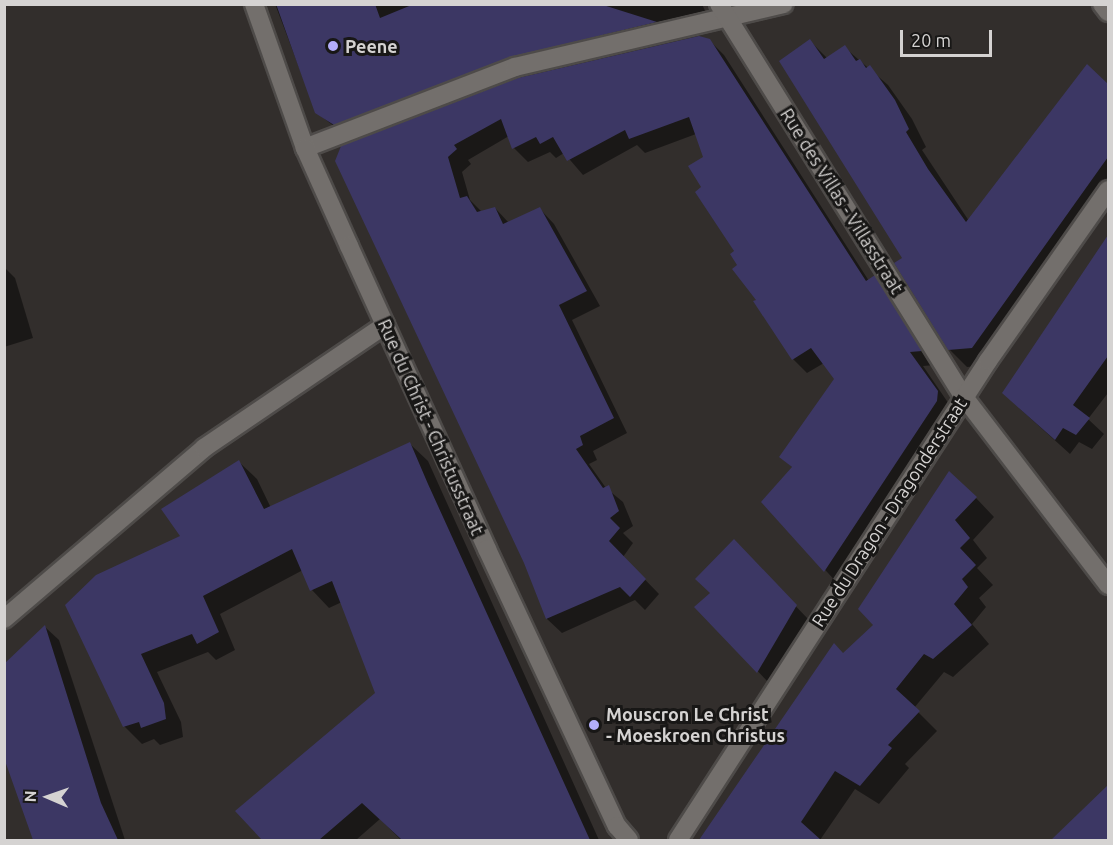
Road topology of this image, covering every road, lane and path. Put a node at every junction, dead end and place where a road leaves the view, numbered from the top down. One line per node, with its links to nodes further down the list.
1 (254, 4): 6 (street, Rue du Christ - Christusstraat)
2 (784, 4): 4 (street)
3 (1102, 4): 5 (street)
4 (723, 12): 6 (street); 9 (street, Rue des Villas - Villasstraat)
5 (1108, 12)
6 (305, 148): 8 (street, Rue du Christ - Christusstraat)
7 (1108, 190): 9 (street, Rue du Dragon - Dragonderstraat)
8 (385, 326): 11 (street); 12 (street, Rue du Christ - Christusstraat)
9 (964, 397): 10 (street, Rue des Villas - Villasstraat); 13 (street, Rue du Dragon - Dragonderstraat)
10 (1108, 585)
11 (4, 619)
12 (629, 840)
13 (678, 840)

